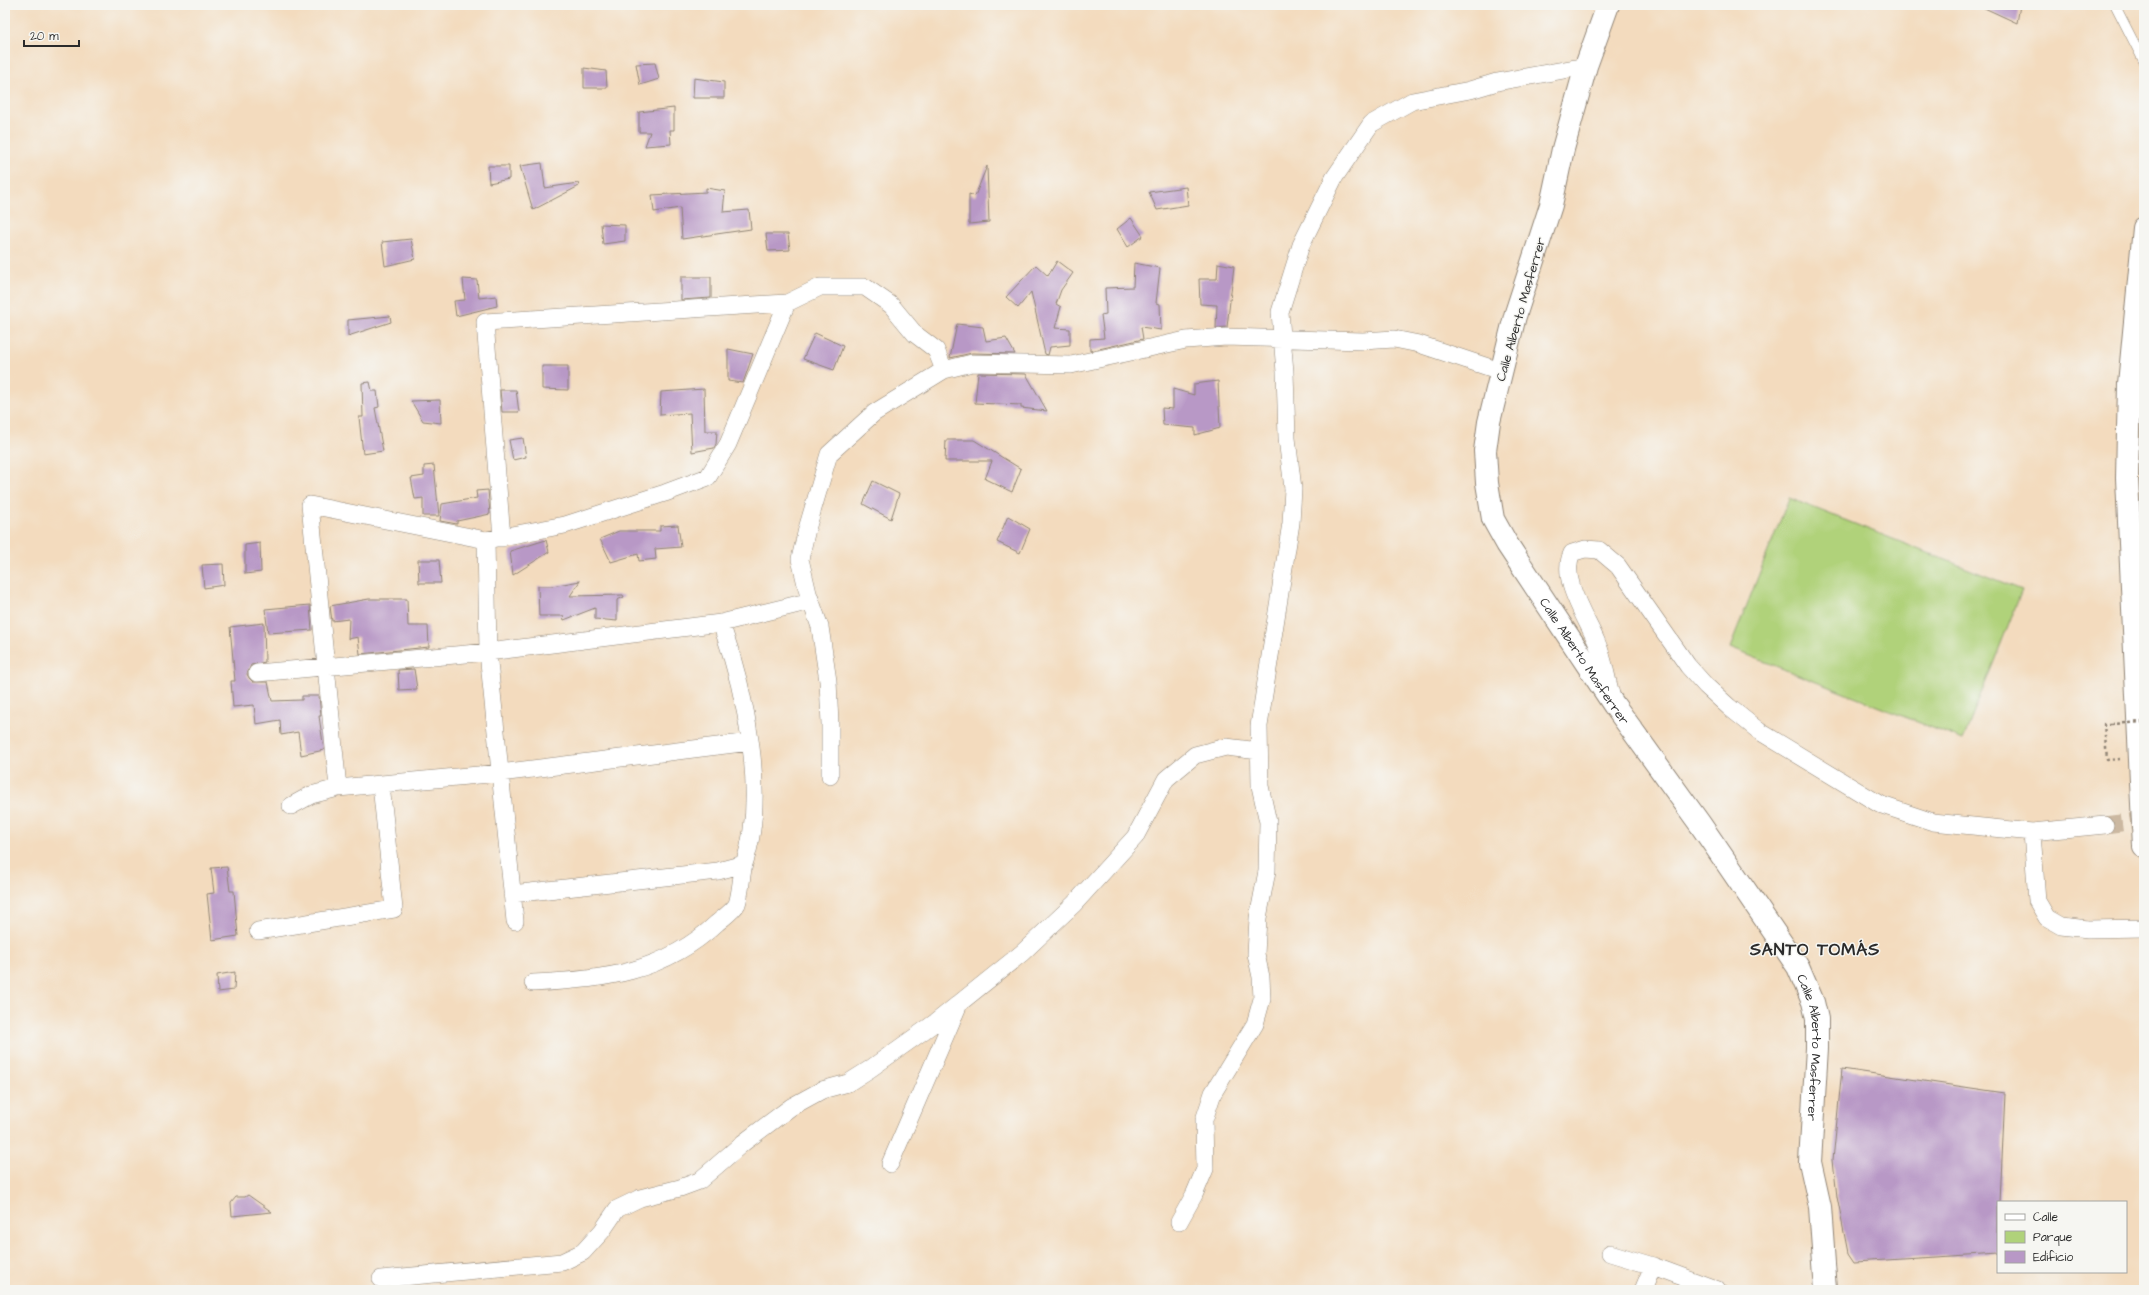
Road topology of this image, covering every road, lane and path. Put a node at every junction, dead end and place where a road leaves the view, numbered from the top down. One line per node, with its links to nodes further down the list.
1 (1608, 5): 4 (main road, Calle Alberto Masferrer)
2 (2115, 5): 3 (lane)
3 (2144, 62)
4 (1586, 66): 7 (street); 9 (main road, Calle Alberto Masferrer)
5 (2144, 228): 28 (main road)
6 (787, 303): 8 (street); 10 (street); 10 (street)
7 (1281, 338): 8 (street); 9 (street); 19 (street)
8 (944, 370): 11 (street)
9 (1500, 371): 16 (main road, Calle Alberto Masferrer)
10 (494, 539): 13 (street); 14 (street)
11 (811, 601): 12 (street); 22 (street)
12 (721, 623): 13 (street); 18 (street)
13 (488, 652): 14 (street); 21 (street)
14 (327, 666): 15 (street); 24 (street)
15 (257, 673)
16 (1614, 705): 27 (street); 43 (main road, Calle Alberto Masferrer)
17 (2144, 722): 20 (path, bridge)
18 (750, 742): 21 (street); 29 (street)
19 (1259, 751): 35 (street); 37 (street)
20 (2106, 760)
21 (500, 773): 23 (street); 30 (street)
22 (830, 776)
23 (381, 785): 24 (street); 33 (street)
24 (338, 788): 25 (street)
25 (291, 806)
26 (2105, 825): 27 (street)
27 (2032, 832): 32 (street)
28 (2144, 847)
29 (744, 864): 30 (street); 34 (street)
30 (512, 894): 31 (street)
31 (515, 921)
32 (2144, 928)
33 (258, 931)
34 (533, 983)
35 (960, 1002): 36 (street); 40 (street)
36 (890, 1164)
37 (1179, 1222)
38 (1610, 1253): 39 (street)
39 (1653, 1266): 41 (street); 42 (street)
40 (381, 1279)
41 (1643, 1290)
42 (1718, 1290)
43 (1826, 1290)

